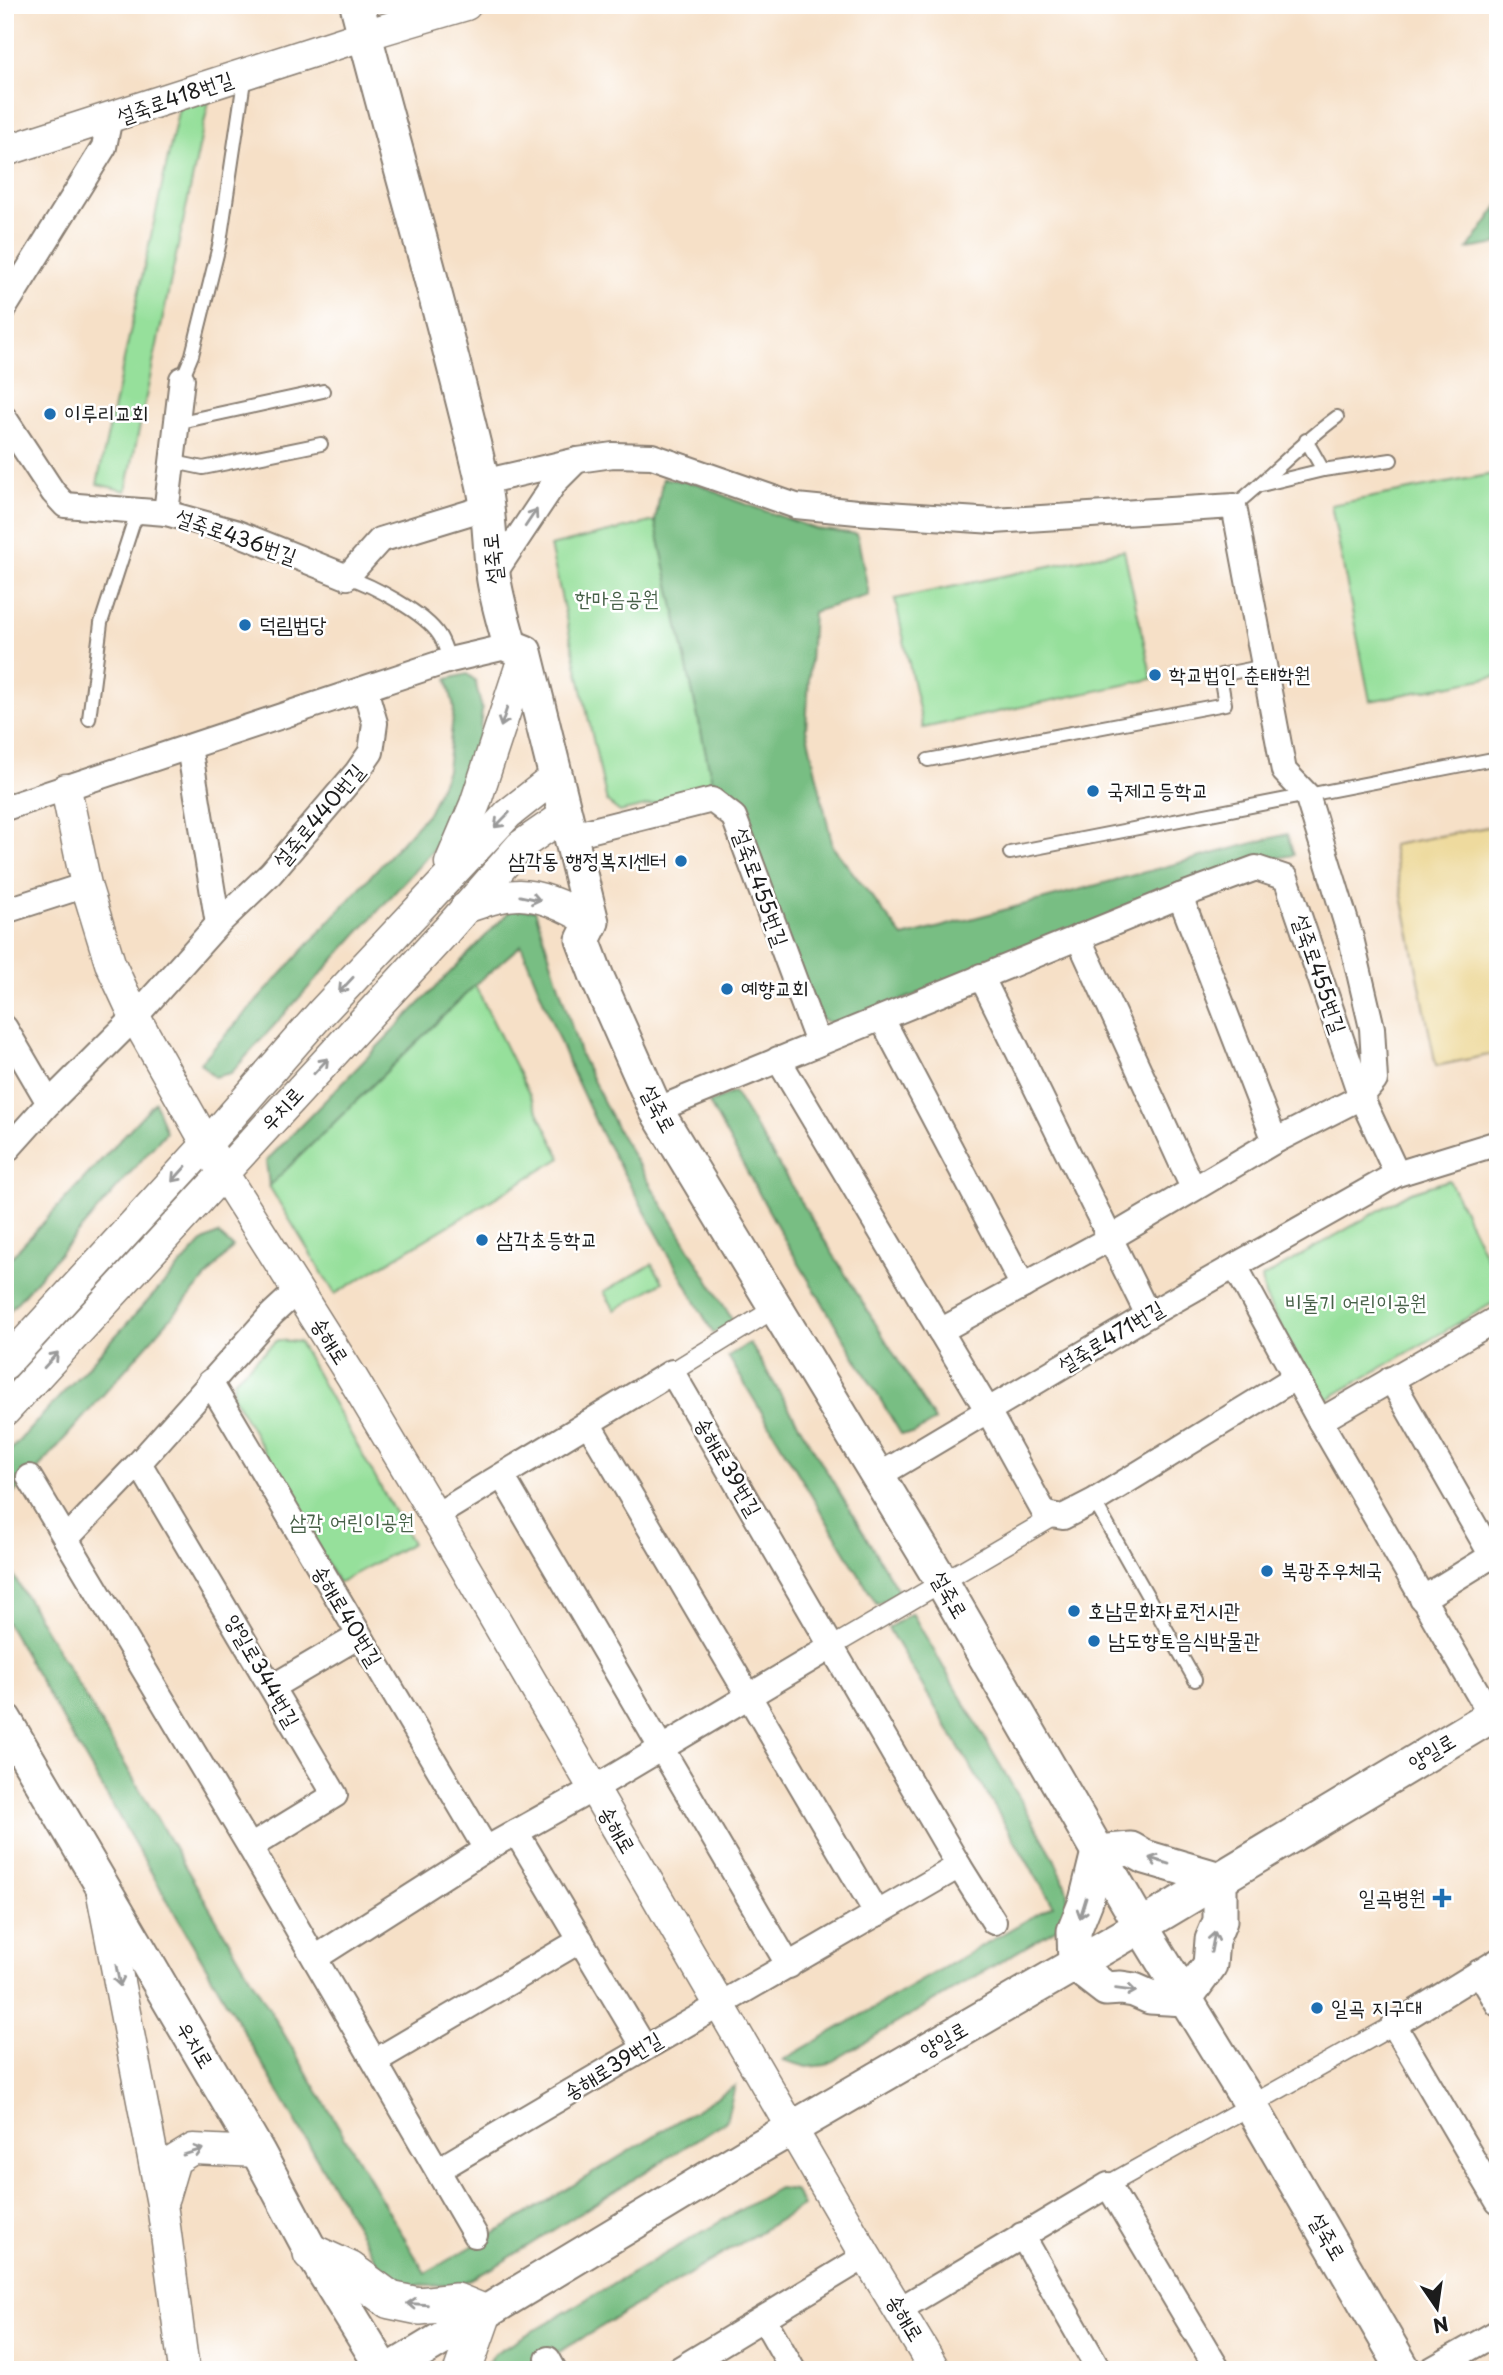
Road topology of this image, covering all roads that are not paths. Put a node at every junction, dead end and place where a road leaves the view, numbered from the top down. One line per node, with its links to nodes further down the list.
1 (466, 5): 2 (street, 설죽로418번길)
2 (361, 20): 3 (street, 설죽로418번길); 19 (main road, 설죽로)
3 (245, 74): 4 (street, 설죽로418번길); 7 (lane)
4 (110, 117): 5 (street); 6 (street, 설죽로418번길)
5 (5, 151)
6 (5, 307)
7 (182, 379): 11 (street)
8 (323, 391): 11 (lane)
9 (1336, 417): 12 (lane)
10 (5, 419): 21 (street, 설죽로436번길)
11 (176, 424): 16 (street)
12 (1306, 440): 17 (lane); 18 (lane)
13 (321, 444): 16 (lane)
14 (578, 460): 19 (street); 20 (street); 23 (street, one-way to 14)
15 (1391, 460): 17 (lane)
16 (174, 462): 22 (street)
17 (1323, 470): 18 (lane)
18 (1260, 485): 20 (lane)
19 (486, 495): 23 (main road, 설죽로); 24 (street)
20 (1234, 506): 27 (street)
21 (141, 511): 22 (street, 설죽로436번길); 29 (lane)
22 (166, 513): 24 (street, 설죽로436번길)
23 (493, 575): 25 (main road, 설죽로)
24 (347, 577): 26 (lane)
25 (517, 649): 26 (street); 33 (main road, 설죽로); 40 (street, one-way to 40)
26 (450, 660): 28 (street)
27 (1265, 666): 32 (lane); 35 (street)
28 (365, 689): 30 (street); 45 (street, 설죽로440번길)
29 (89, 719)
30 (189, 747): 34 (street); 45 (street)
31 (1498, 758): 35 (lane)
32 (928, 760)
33 (555, 777): 37 (main road, 설죽로); 40 (street, 우치로, one-way to 40)
34 (66, 789): 36 (street); 39 (street, 송해로)
35 (1307, 795): 38 (lane); 53 (street)
36 (5, 808)
37 (567, 825): 42 (street, 우치로); 44 (main road, 설죽로); 51 (street, 설죽로455번길)
38 (1010, 853)
39 (86, 885): 43 (street); 48 (street, 송해로)
40 (435, 891): 58 (street, 우치로, one-way to 58)
41 (1180, 896): 46 (street, 설죽로455번길); 53 (street, 설죽로455번길); 56 (street)
42 (465, 908): 44 (street, one-way to 44); 60 (street, 우치로, one-way to 42)
43 (5, 911)
44 (592, 922): 55 (main road, 설죽로)
45 (218, 924): 48 (street, 설죽로440번길)
46 (1078, 937): 47 (street, 설죽로455번길); 62 (street)
47 (981, 976): 49 (street, 설죽로455번길); 63 (street)
48 (135, 1017): 54 (street); 58 (street, 송해로)
49 (882, 1019): 51 (street, 설죽로455번길); 65 (street)
50 (5, 1028): 54 (street)
51 (818, 1043): 52 (street, 설죽로455번길)
52 (778, 1059): 55 (street, 설죽로455번길); 70 (street)
53 (1361, 1097): 56 (street); 61 (street)
54 (49, 1103): 59 (street)
55 (656, 1110): 67 (main road, 설죽로)
56 (1275, 1141): 62 (street)
57 (1498, 1143): 61 (street, 설죽로471번길)
58 (207, 1144): 60 (street, 송해로); 71 (street, 우치로, one-way to 71)
59 (5, 1152)
60 (223, 1173): 66 (street, 송해로); 76 (street, 우치로, one-way to 60)
61 (1397, 1174): 64 (street, 설죽로471번길)
62 (1193, 1188): 63 (street)
63 (1109, 1239): 65 (street); 68 (street)
64 (1235, 1266): 68 (street, 설죽로471번길); 73 (street)
65 (1023, 1286): 70 (street)
66 (298, 1290): 75 (street); 85 (street, 송해로)
67 (777, 1307): 72 (street); 82 (main road, 설죽로)
68 (1148, 1315): 77 (street, 설죽로471번길)
69 (1497, 1321): 74 (street)
70 (940, 1331): 77 (street)
71 (5, 1364)
72 (673, 1372): 79 (street); 92 (street, 송해로39번길)
73 (1296, 1377): 78 (street); 84 (street)
74 (1391, 1379): 78 (street); 88 (street)
75 (210, 1382): 80 (street); 91 (street, 송해로40번길)
76 (5, 1410)
77 (988, 1411): 82 (street, 설죽로471번길); 86 (street)
78 (1320, 1421): 90 (street)
79 (588, 1423): 81 (street); 95 (street)
80 (139, 1463): 87 (street); 94 (street, 양일로344번길)
81 (502, 1476): 85 (street); 98 (street)
82 (878, 1476): 89 (main road, 설죽로)
83 (29, 1477): 87 (street)
84 (1094, 1501): 86 (street); 93 (lane)
85 (435, 1516): 99 (street, 송해로)
86 (1055, 1516): 89 (street)
87 (66, 1539): 101 (street)
88 (1495, 1554): 90 (street)
89 (942, 1582): 92 (street); 103 (main road, 설죽로)
90 (1422, 1599): 96 (street)
91 (359, 1636): 94 (street); 102 (street, 송해로40번길)
92 (833, 1646): 95 (street); 104 (street, 송해로39번길)
93 (1195, 1680)
94 (272, 1687): 101 (street, 양일로344번길)
95 (750, 1697): 98 (street); 107 (street)
96 (1496, 1718): 105 (main road, 양일로)
97 (5, 1720): 106 (main road, 우치로)
98 (661, 1747): 99 (street); 113 (street)
99 (593, 1789): 100 (street); 116 (street, 송해로)
100 (516, 1832): 102 (street); 110 (street)
101 (250, 1847): 111 (street)
102 (486, 1849): 111 (street)
103 (1098, 1852): 105 (main road, one-way to 103); 109 (main road, 설죽로); 112 (main road, one-way to 112)
104 (959, 1866): 107 (street, 송해로39번길); 108 (street, 송해로39번길)
105 (1220, 1879): 109 (main road, 양일로); 115 (main road, one-way to 105)
106 (100, 1885): 123 (main road, 우치로); 127 (street, one-way to 127)
107 (877, 1914): 113 (street, 송해로39번길)
108 (994, 1922)
109 (1141, 1926): 112 (main road, 양일로); 115 (main road, 설죽로)
110 (581, 1940): 119 (street); 120 (street)
111 (315, 1958): 120 (street)
112 (1075, 1965): 115 (main road, one-way to 115); 122 (main road, 양일로)
113 (789, 1966): 116 (street, 송해로39번길)
114 (1488, 1966): 117 (street); 118 (street)
115 (1185, 1999): 121 (main road, 설죽로)
116 (719, 2004): 119 (street, 송해로39번길); 122 (street, 송해로)
117 (1498, 2004)
118 (1394, 2025): 121 (street); 126 (street)
119 (644, 2047): 124 (street, 송해로39번길)
120 (375, 2061): 124 (street)
121 (1250, 2104): 125 (street); 145 (main road, 설죽로)
122 (792, 2128): 131 (street, 송해로); 133 (main road, 양일로)
123 (258, 2152): 127 (street, one-way to 123); 130 (main road, 우치로)
124 (438, 2170): 128 (street)
125 (1108, 2185): 129 (street); 144 (street)
126 (1498, 2202)
127 (162, 2204): 136 (street)
128 (475, 2235)
129 (1022, 2235): 132 (street); 143 (street)
130 (312, 2253): 133 (main road, one-way to 130); 137 (main road, 우치로)
131 (866, 2256): 132 (street, 송해로); 134 (street)
132 (900, 2309): 142 (street, 송해로)
133 (483, 2313): 138 (main road, 양일로); 139 (main road)
134 (764, 2319): 140 (street); 141 (street)
135 (1498, 2332): 146 (street)
136 (184, 2370)
137 (384, 2370)
138 (390, 2370)
139 (463, 2370)
140 (678, 2370)
141 (793, 2370)
142 (936, 2370)
143 (1099, 2370)
144 (1218, 2370)
145 (1405, 2370)
146 (1432, 2370)

